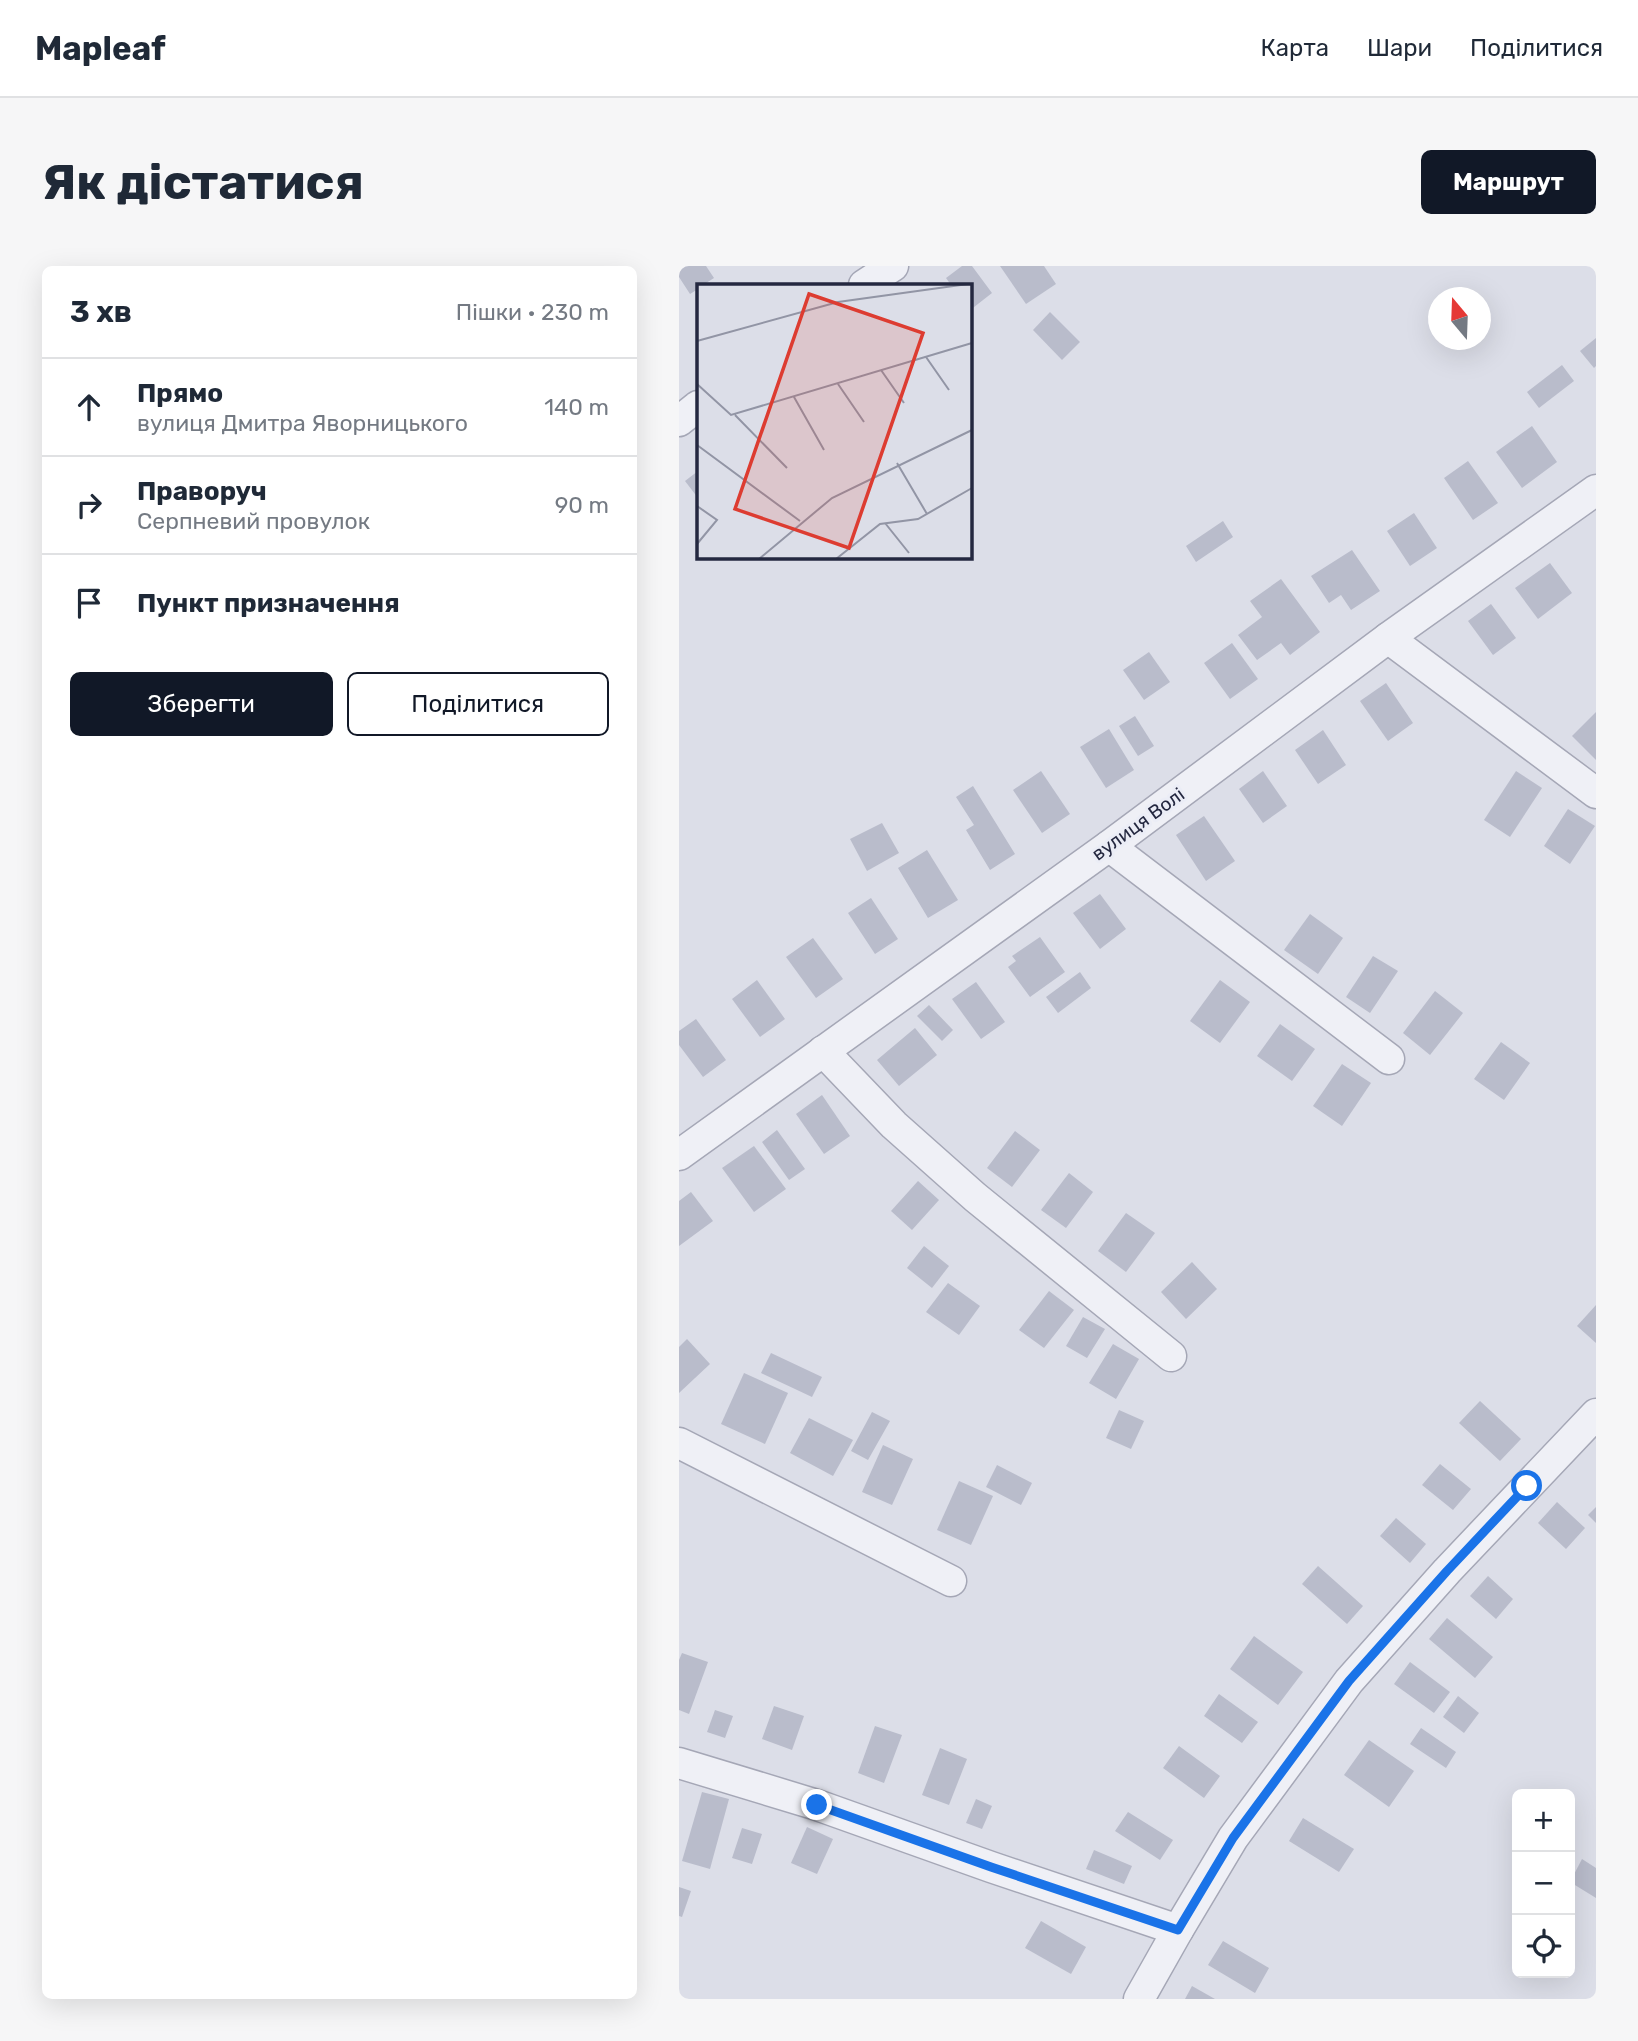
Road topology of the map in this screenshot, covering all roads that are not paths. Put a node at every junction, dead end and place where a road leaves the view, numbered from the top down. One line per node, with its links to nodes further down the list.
1 (893, 266): 2 (street)
2 (866, 284)
3 (697, 407): 4 (street)
4 (679, 421)
5 (1596, 490): 6 (street, вулиця Волі)
6 (1388, 638): 7 (street); 8 (street, вулиця Волі)
7 (1596, 793)
8 (1109, 846): 9 (street, вулиця Волі); 10 (street)
9 (823, 1051): 11 (street, вулиця Волі); 12 (street)
10 (1389, 1059)
11 (679, 1155)
12 (1171, 1356)
13 (1596, 1414): 17 (street)
14 (679, 1443): 15 (street)
15 (951, 1581)
16 (679, 1763): 17 (street)
17 (1178, 1930): 18 (street)
18 (1139, 1999)

